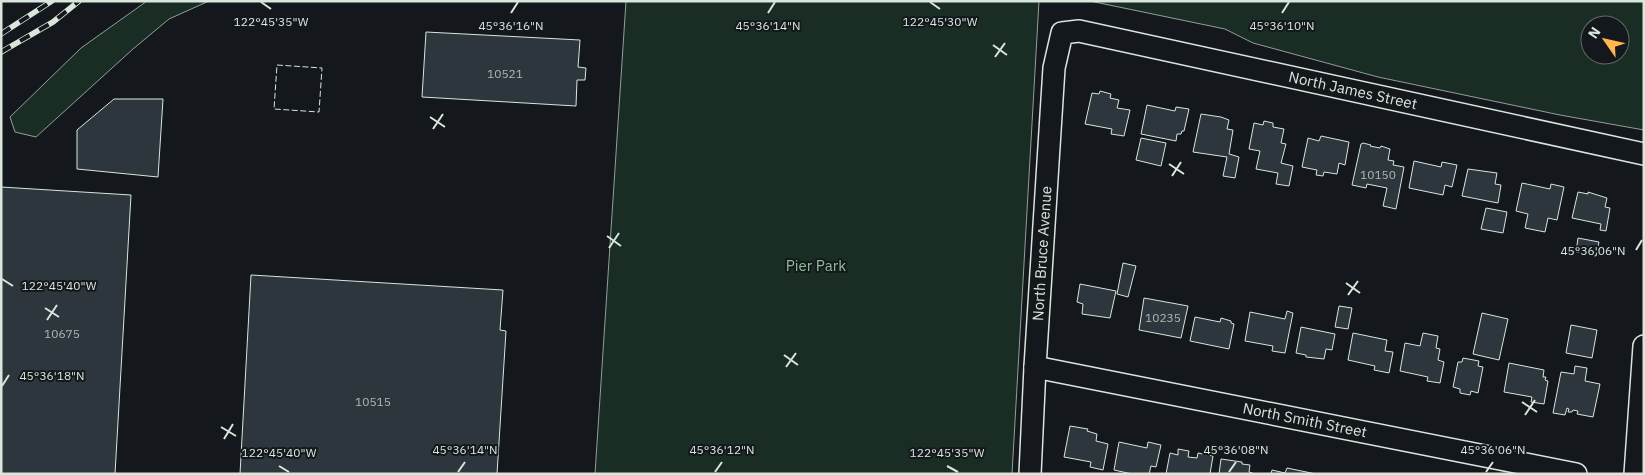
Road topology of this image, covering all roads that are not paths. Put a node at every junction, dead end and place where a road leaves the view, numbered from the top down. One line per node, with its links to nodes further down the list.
1 (1062, 33): 2 (street, North James Street); 4 (street, North Bruce Avenue)
2 (1644, 154)
3 (1644, 346): 7 (street)
4 (1035, 368): 5 (street, North Bruce Avenue); 6 (street, North Smith Street)
5 (1030, 474)
6 (1576, 474)
7 (1635, 474)

